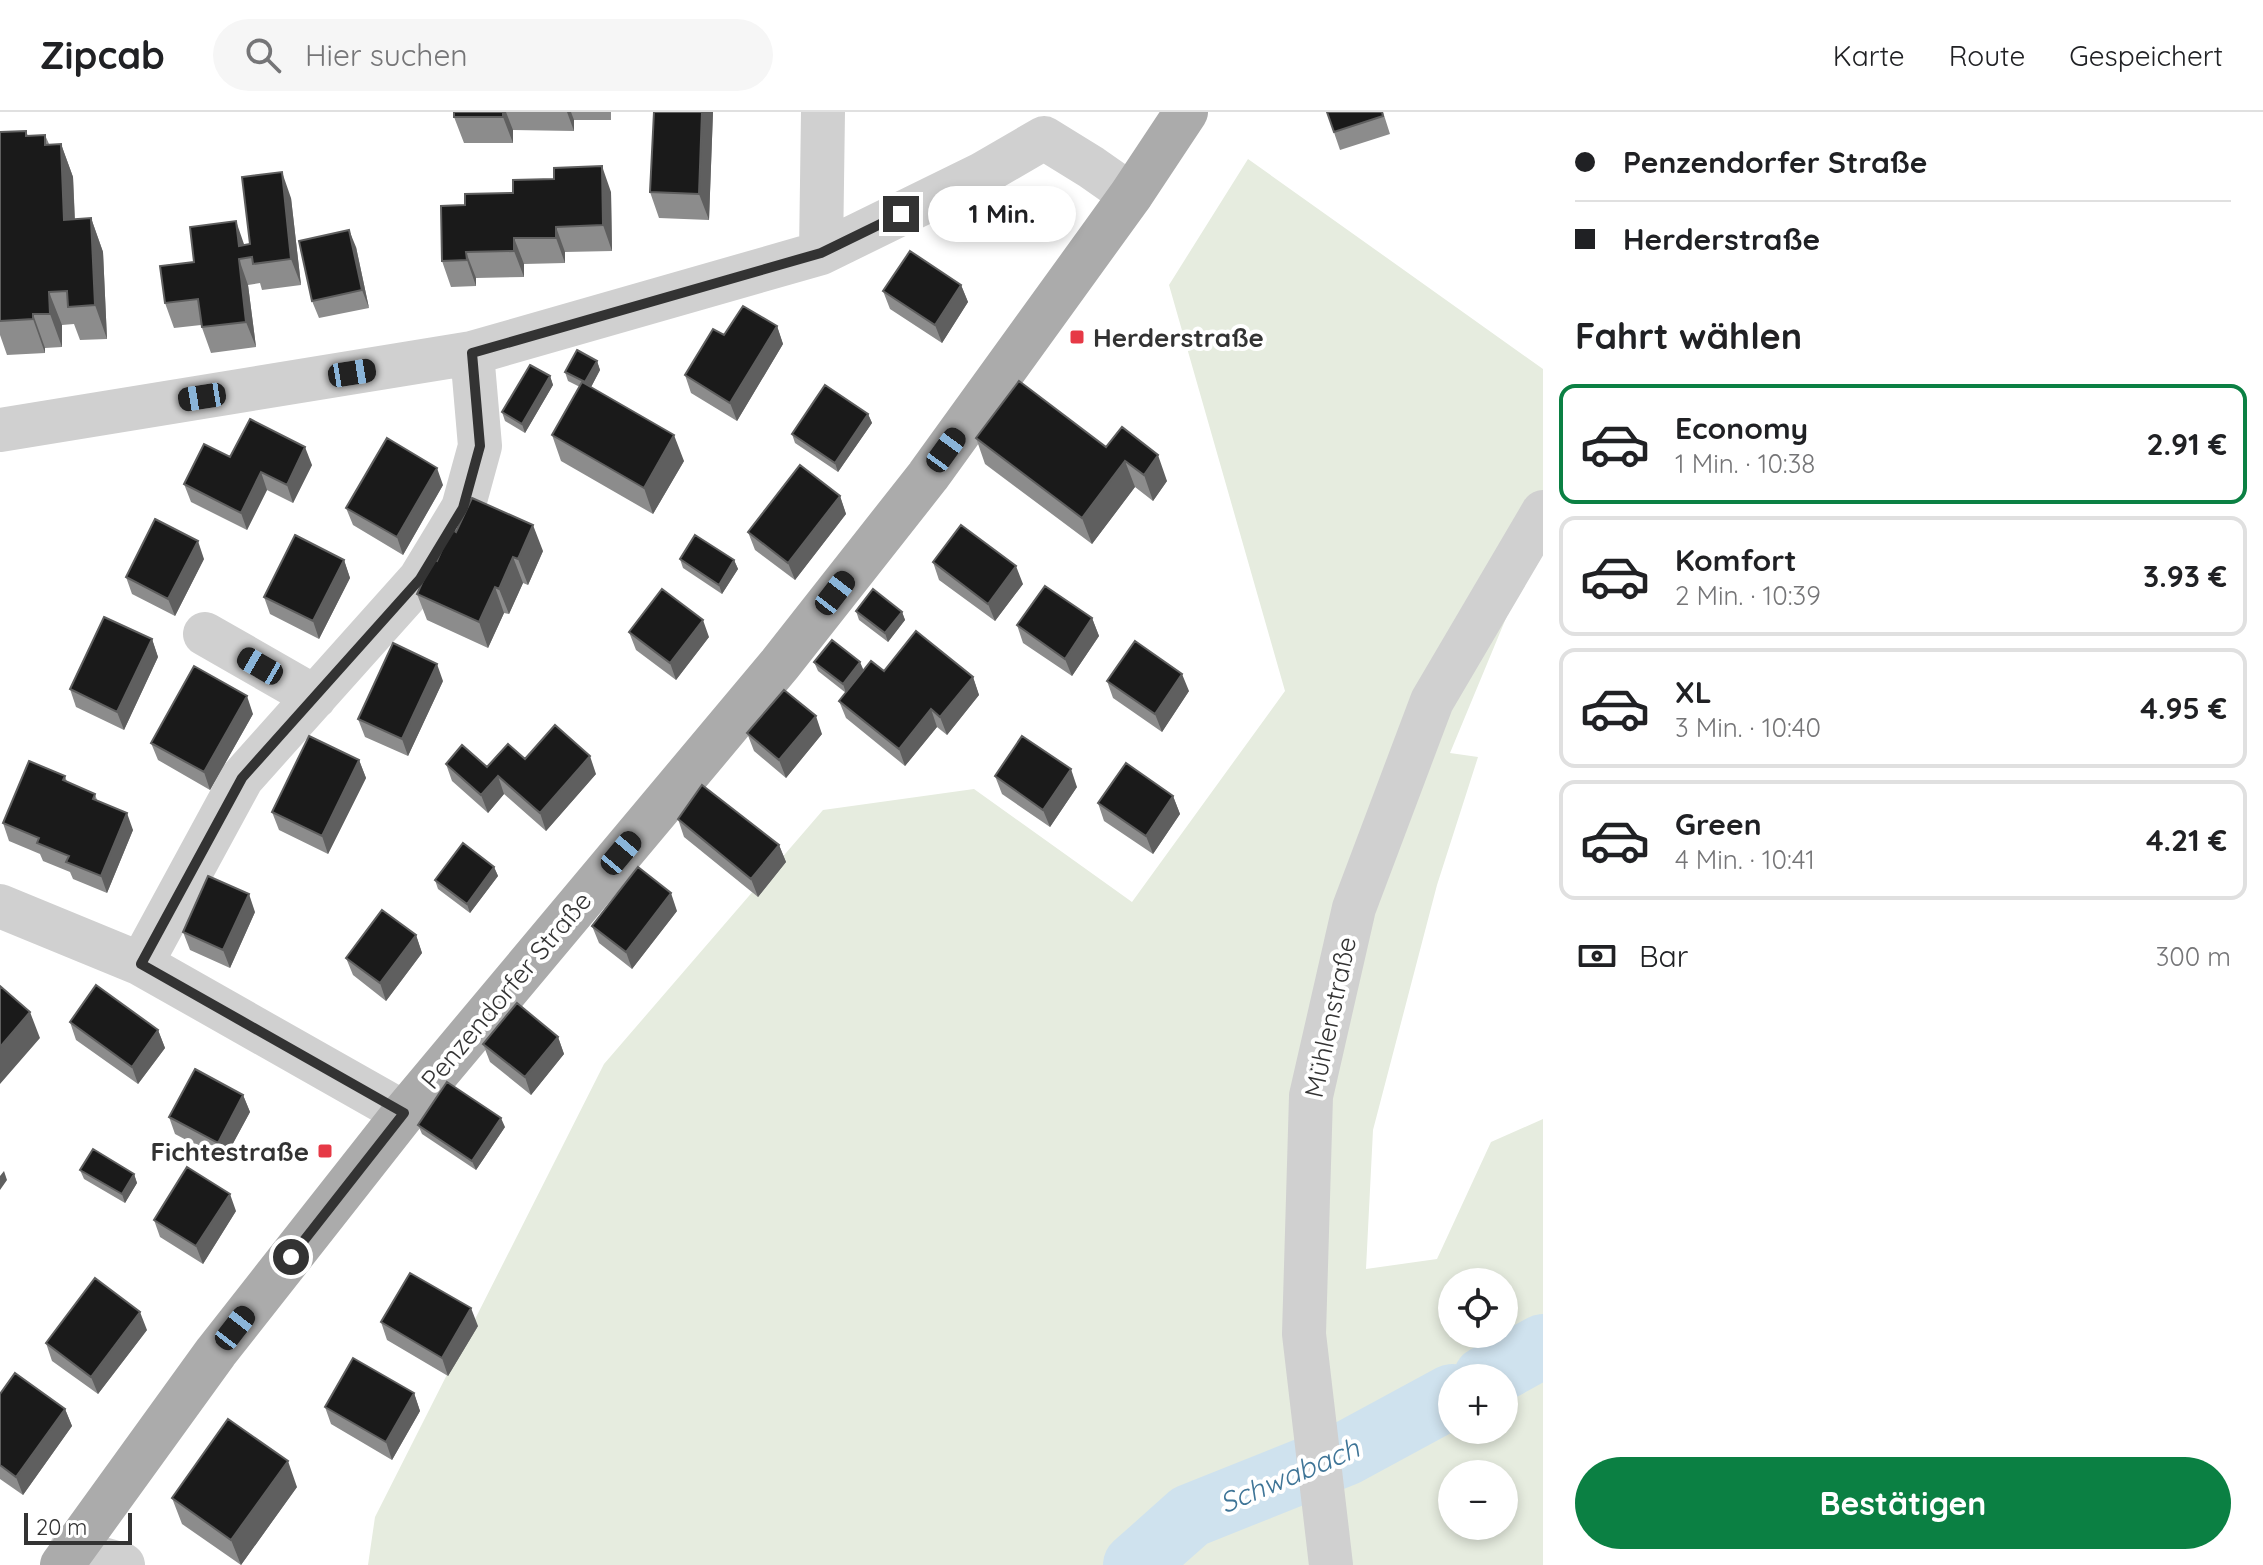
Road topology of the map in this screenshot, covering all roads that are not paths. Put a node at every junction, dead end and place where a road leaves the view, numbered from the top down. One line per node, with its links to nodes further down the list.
1 (823, 112): 5 (street)
2 (1186, 112): 4 (main road, Penzendorfer Straße)
3 (1047, 125): 4 (street); 5 (street)
4 (1131, 195): 13 (main road, Penzendorfer Straße)
5 (821, 253): 6 (street)
6 (472, 353): 7 (street); 10 (street)
7 (0, 430)
8 (1543, 512): 16 (street, Mühlenstraße)
9 (205, 634): 10 (street)
10 (315, 697): 12 (street)
11 (0, 906): 12 (street)
12 (141, 964): 13 (street)
13 (404, 1113): 14 (main road, Penzendorfer Straße)
14 (66, 1558): 15 (street)
15 (123, 1565)
16 (1331, 1565)

